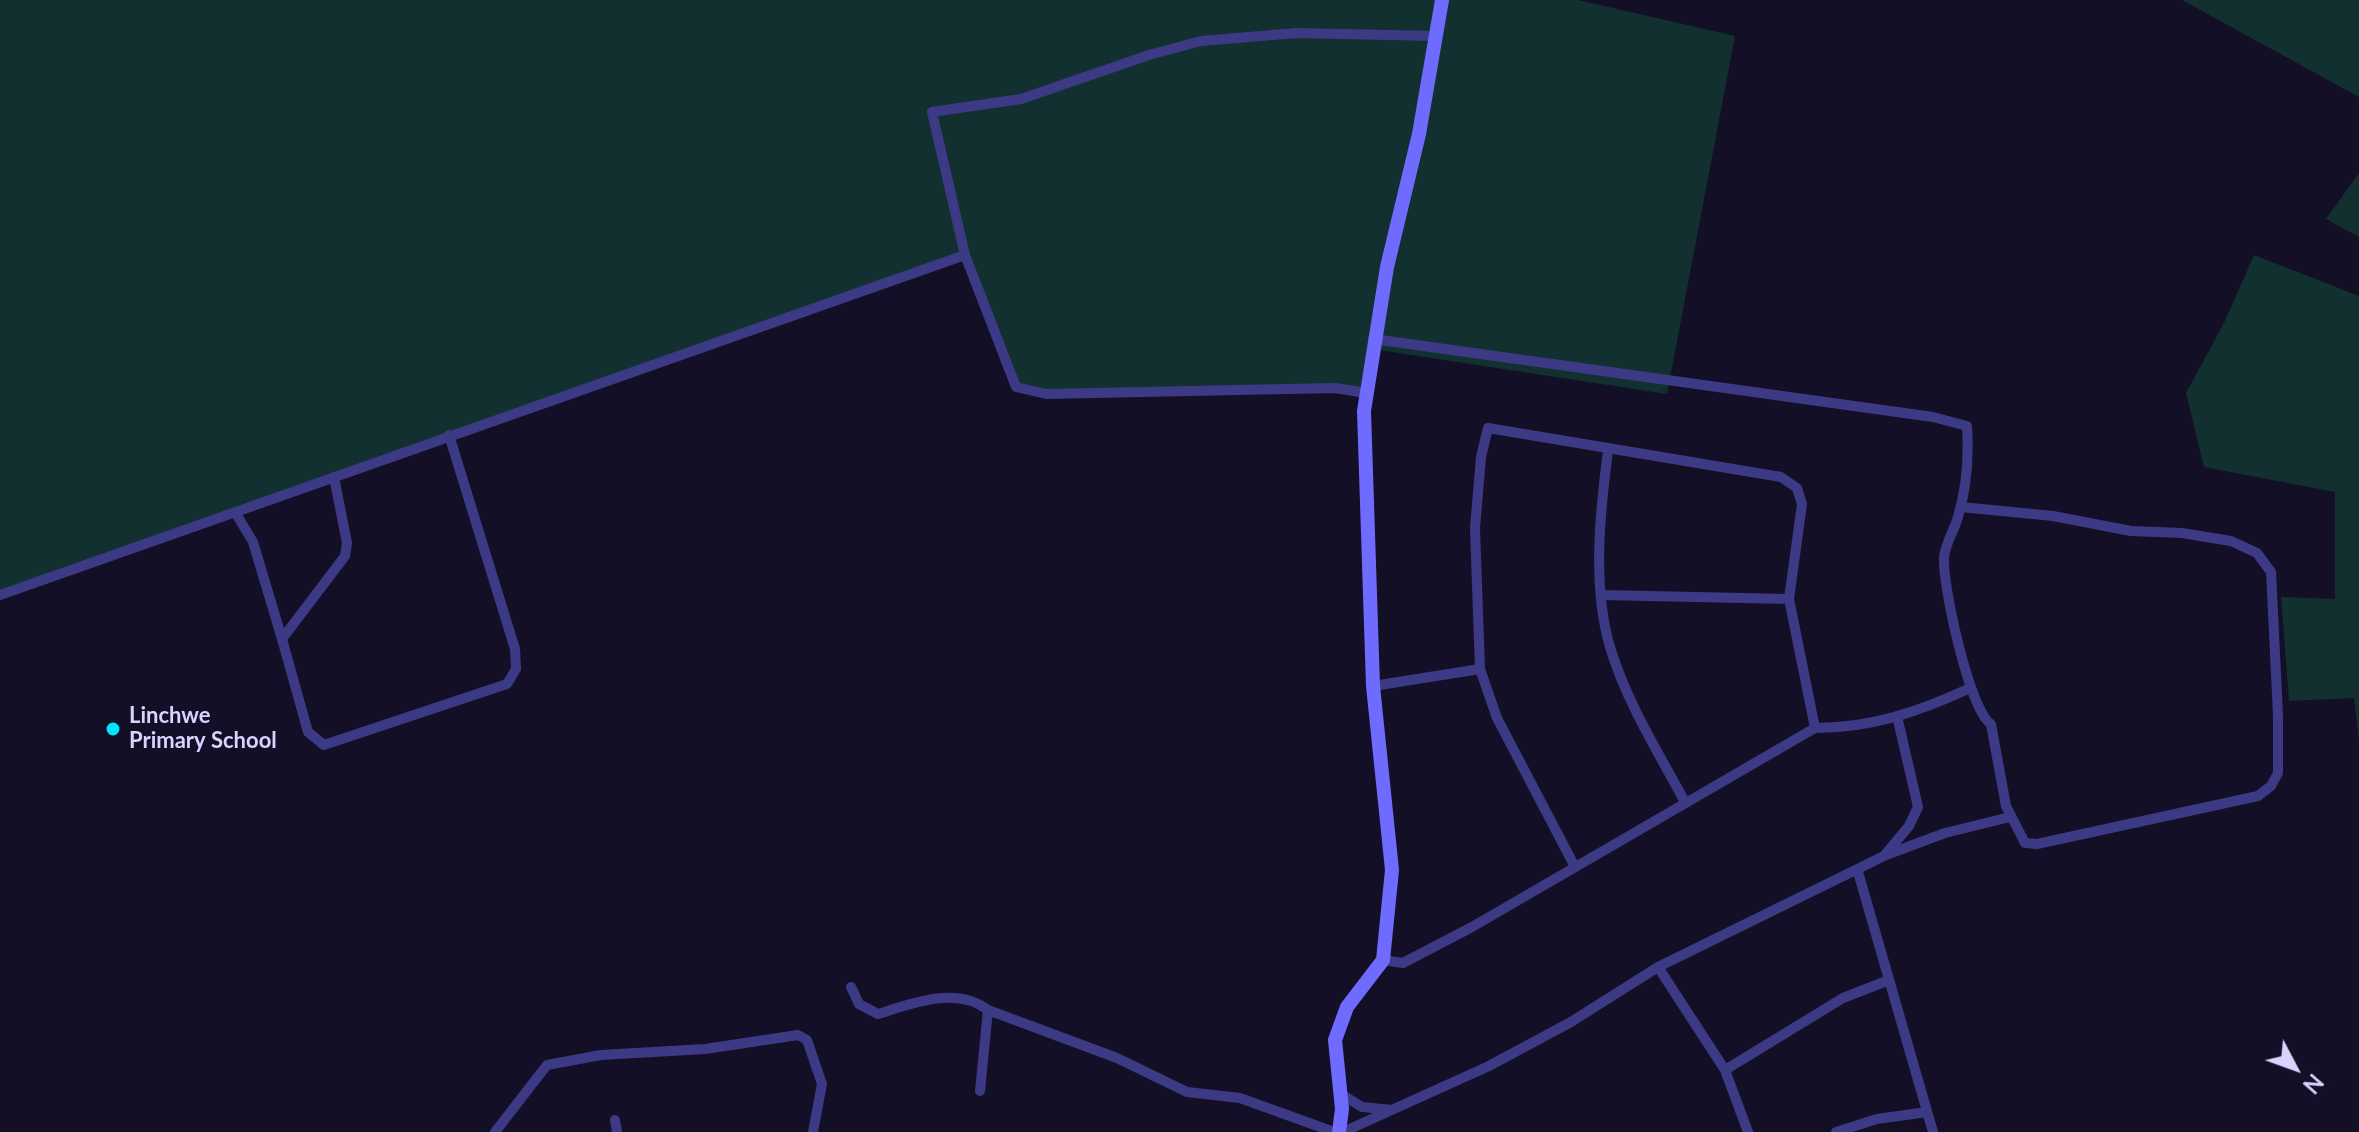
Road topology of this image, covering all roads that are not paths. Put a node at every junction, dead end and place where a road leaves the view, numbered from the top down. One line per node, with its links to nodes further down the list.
1 (1442, 0): 2 (street)
2 (1435, 36): 3 (street); 4 (street)
3 (965, 255): 5 (street); 6 (street)
4 (1373, 339): 5 (street); 9 (street)
5 (1366, 393): 16 (street)
6 (449, 435): 8 (street); 14 (street)
7 (1608, 451): 12 (street); 13 (street); 15 (street)
8 (334, 477): 10 (street); 14 (street)
9 (1961, 507): 17 (street); 21 (street)
10 (235, 512): 11 (street); 14 (street)
11 (0, 595)
12 (1602, 595): 13 (street); 20 (street)
13 (1789, 599): 19 (street)
14 (282, 639)
15 (1480, 669): 16 (street); 23 (street)
16 (1373, 686): 25 (street)
17 (1968, 689): 18 (street); 21 (street)
18 (1897, 716): 19 (street); 22 (street)
19 (1815, 728): 20 (street)
20 (1685, 802): 23 (street)
21 (2010, 817): 22 (street)
22 (1884, 856): 24 (street)
23 (1574, 865): 25 (street)
24 (1858, 872): 26 (street); 27 (street)
25 (1383, 960): 32 (street)
26 (1658, 967): 30 (street); 33 (street)
27 (1889, 980): 30 (street); 34 (street)
28 (851, 987): 29 (street)
29 (988, 1010): 31 (street); 39 (street)
30 (1725, 1070): 40 (street)
31 (980, 1091)
32 (1341, 1094): 33 (street); 39 (street)
33 (1394, 1110): 39 (street)
34 (1927, 1112): 41 (street); 42 (street)
35 (615, 1120): 37 (street)
36 (495, 1132): 38 (street)
37 (617, 1132)
38 (813, 1132)
39 (1338, 1132)
40 (1748, 1132)
41 (1836, 1132)
42 (1933, 1132)

